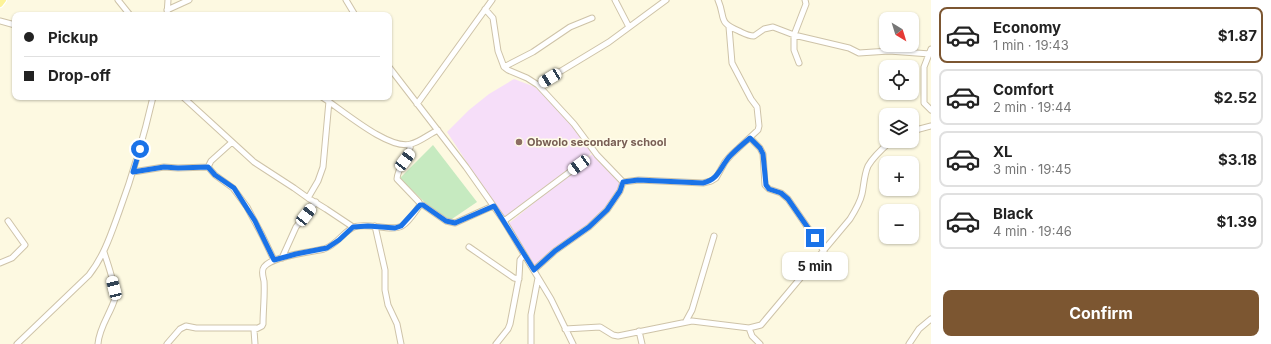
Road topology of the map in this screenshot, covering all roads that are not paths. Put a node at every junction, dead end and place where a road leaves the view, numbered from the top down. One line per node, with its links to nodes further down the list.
1 (3, 0): 11 (main road)
2 (118, 0): 13 (street)
3 (168, 0): 14 (street)
4 (189, 0): 15 (street)
5 (346, 0): 16 (street)
6 (492, 0): 12 (street)
7 (615, 0): 20 (street)
8 (666, 0): 20 (street)
9 (718, 0): 21 (street)
10 (805, 0): 22 (street)
11 (0, 4)
12 (485, 9): 25 (street); 31 (street)
13 (128, 12)
14 (167, 12)
15 (169, 12)
16 (353, 12)
17 (592, 18): 25 (street)
18 (0, 21): 19 (street)
19 (12, 25)
20 (630, 27): 27 (street)
21 (728, 27): 22 (street); 36 (street)
22 (794, 35): 23 (street); 24 (street)
23 (930, 52): 32 (street)
24 (799, 63)
25 (504, 67): 27 (street)
26 (392, 71): 31 (street)
27 (538, 85): 43 (street)
28 (152, 100): 42 (street)
29 (187, 100): 37 (street)
30 (329, 101): 38 (street); 44 (street)
31 (417, 104): 35 (street)
32 (931, 110)
33 (931, 126): 34 (street)
34 (919, 129)
35 (438, 130): 38 (street); 47 (street)
36 (750, 138): 43 (street); 54 (street)
37 (231, 143): 41 (street); 44 (street)
38 (411, 144): 46 (street)
39 (884, 148): 54 (street)
40 (579, 165): 49 (street)
41 (208, 167): 42 (street); 58 (street)
42 (133, 172): 55 (street)
43 (623, 182): 60 (street)
44 (308, 198): 45 (street)
45 (316, 202): 51 (street); 57 (street)
46 (420, 205): 47 (street); 50 (street)
47 (494, 206): 49 (street)
48 (8, 220): 59 (street)
49 (504, 221): 56 (street)
50 (375, 226): 51 (street); 73 (street)
51 (353, 227): 57 (street)
52 (714, 236): 64 (street)
53 (469, 248): 62 (street)
54 (824, 250): 66 (street)
55 (104, 252): 69 (street); 70 (street)
56 (524, 255): 60 (street); 62 (street)
57 (282, 258): 58 (street)
58 (274, 260): 65 (street)
59 (0, 263)
60 (534, 270): 61 (street)
61 (538, 278): 67 (street); 75 (street)
62 (519, 279): 74 (street)
63 (931, 319): 79 (street)
64 (686, 322): 66 (street); 68 (street)
65 (256, 328): 71 (street); 72 (street)
66 (749, 328): 78 (street)
67 (565, 329): 68 (street); 76 (street)
68 (639, 331): 77 (street)
69 (17, 344)
70 (98, 344)
71 (167, 344)
72 (255, 344)
73 (402, 344)
74 (496, 344)
75 (531, 344)
76 (574, 344)
77 (642, 344)
78 (760, 344)
79 (908, 344)

